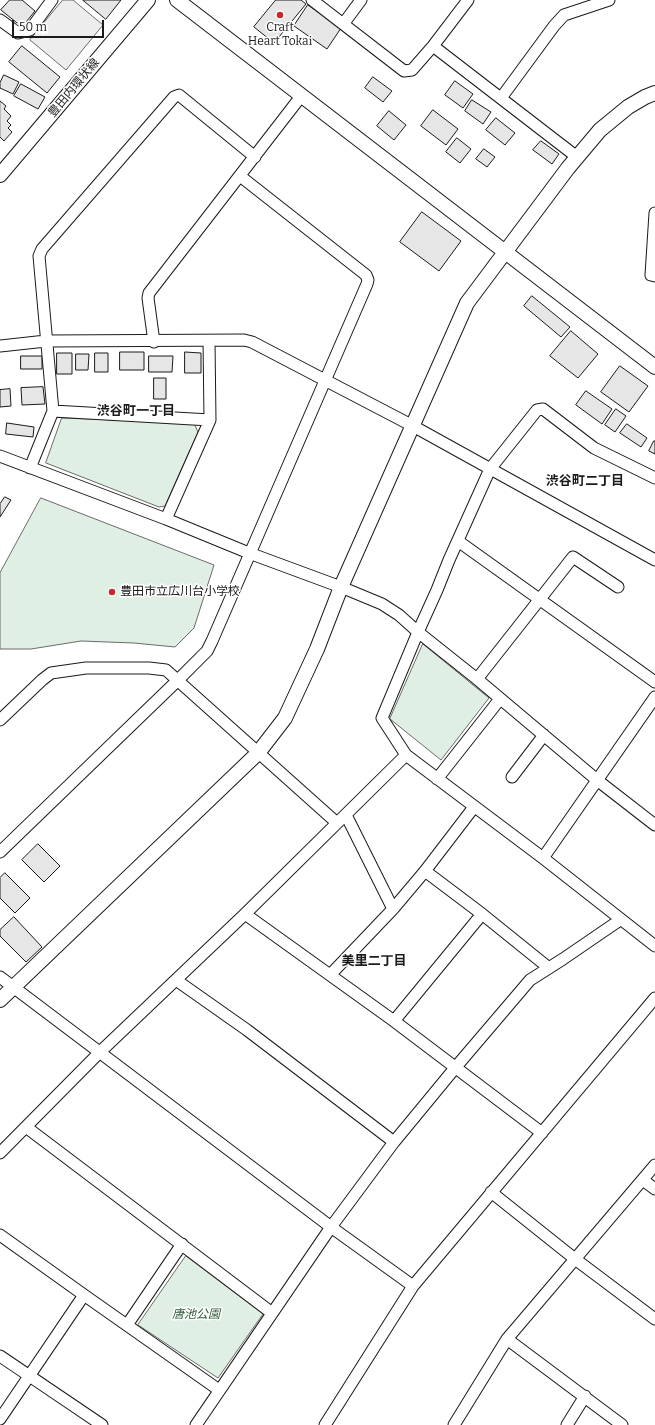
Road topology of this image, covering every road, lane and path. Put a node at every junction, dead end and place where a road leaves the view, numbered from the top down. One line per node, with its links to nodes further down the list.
1 (52, 0): 8 (street)
2 (148, 0): 16 (street, 豊田内環状線)
3 (177, 0): 12 (street)
4 (312, 0): 9 (street)
5 (361, 0): 9 (street)
6 (468, 0): 10 (street)
7 (609, 0): 13 (street)
8 (0, 20)
9 (344, 23): 10 (street)
10 (433, 46): 13 (street)
11 (655, 93): 15 (street)
12 (302, 95): 14 (street); 19 (street)
13 (501, 98): 15 (street)
14 (255, 157): 17 (street); 21 (street)
15 (577, 157): 19 (street)
16 (0, 175)
17 (240, 176): 23 (street); 26 (street)
18 (655, 213): 20 (street)
19 (505, 252): 25 (street); 29 (street)
20 (655, 276)
21 (46, 341): 23 (street); 24 (street); 27 (street)
22 (209, 341): 23 (street); 26 (street); 28 (street)
23 (154, 342)
24 (0, 346)
25 (655, 367)
26 (326, 381): 29 (street); 36 (street)
27 (53, 411): 28 (street); 31 (street)
28 (210, 420): 34 (street)
29 (413, 426): 32 (street); 38 (street)
30 (0, 456): 31 (street)
31 (30, 468): 34 (street)
32 (490, 469): 33 (street); 35 (street); 37 (street)
33 (655, 478)
34 (166, 519): 36 (street)
35 (458, 541): 40 (street); 41 (street)
36 (250, 553): 38 (street); 43 (street)
37 (655, 560)
38 (341, 587): 41 (street); 49 (street)
39 (618, 587): 40 (street)
40 (540, 599): 42 (street); 44 (street)
41 (418, 632): 42 (street); 50 (street)
42 (478, 679): 46 (street)
43 (177, 681): 47 (street); 49 (street); 58 (street)
44 (655, 682)
45 (655, 697): 53 (street)
46 (500, 699): 48 (street); 52 (street)
47 (0, 720)
48 (544, 735): 51 (street); 53 (street)
49 (258, 753): 56 (street); 70 (street)
50 (406, 755): 52 (street); 55 (street)
51 (512, 777)
52 (437, 779): 54 (street)
53 (597, 780): 57 (street); 59 (street)
54 (474, 807): 59 (street); 60 (street)
55 (346, 815): 56 (street); 61 (street)
56 (337, 823): 62 (street)
57 (655, 826)
58 (0, 852)
59 (543, 858): 64 (street)
60 (425, 872): 61 (street); 63 (street)
61 (392, 909): 67 (street)
62 (245, 914): 67 (street); 69 (street)
63 (482, 914): 66 (street); 73 (street)
64 (620, 920): 65 (street); 66 (street)
65 (655, 946)
66 (549, 968): 75 (street)
67 (331, 974): 73 (street)
68 (0, 977): 70 (street)
69 (176, 980): 74 (street); 78 (street)
70 (13, 987): 72 (street); 74 (street)
71 (655, 998): 77 (street)
72 (0, 1000)
73 (394, 1021): 75 (street)
74 (100, 1052): 76 (street); 84 (street)
75 (455, 1068): 77 (street); 78 (street)
76 (26, 1127): 79 (street); 86 (street)
77 (542, 1133): 83 (street)
78 (394, 1142): 84 (street)
79 (0, 1153)
80 (655, 1165): 81 (street)
81 (643, 1180): 82 (street); 87 (street)
82 (655, 1189)
83 (491, 1192): 87 (street); 88 (street)
84 (331, 1227): 88 (street); 90 (street)
85 (0, 1235): 89 (street)
86 (182, 1244): 90 (street); 92 (street)
87 (575, 1259): 91 (street); 93 (street)
88 (413, 1286): 101 (street)
89 (84, 1295): 92 (street); 95 (street)
90 (272, 1313): 96 (street)
91 (655, 1319)
92 (127, 1326): 96 (street)
93 (507, 1339): 97 (street); 102 (street)
94 (0, 1356): 95 (street)
95 (29, 1376): 98 (street); 99 (street)
96 (219, 1390): 100 (street)
97 (585, 1396): 103 (street); 104 (street)
98 (0, 1419)
99 (102, 1425)
100 (196, 1425)
101 (325, 1425)
102 (454, 1425)
103 (567, 1425)
104 (622, 1425)

